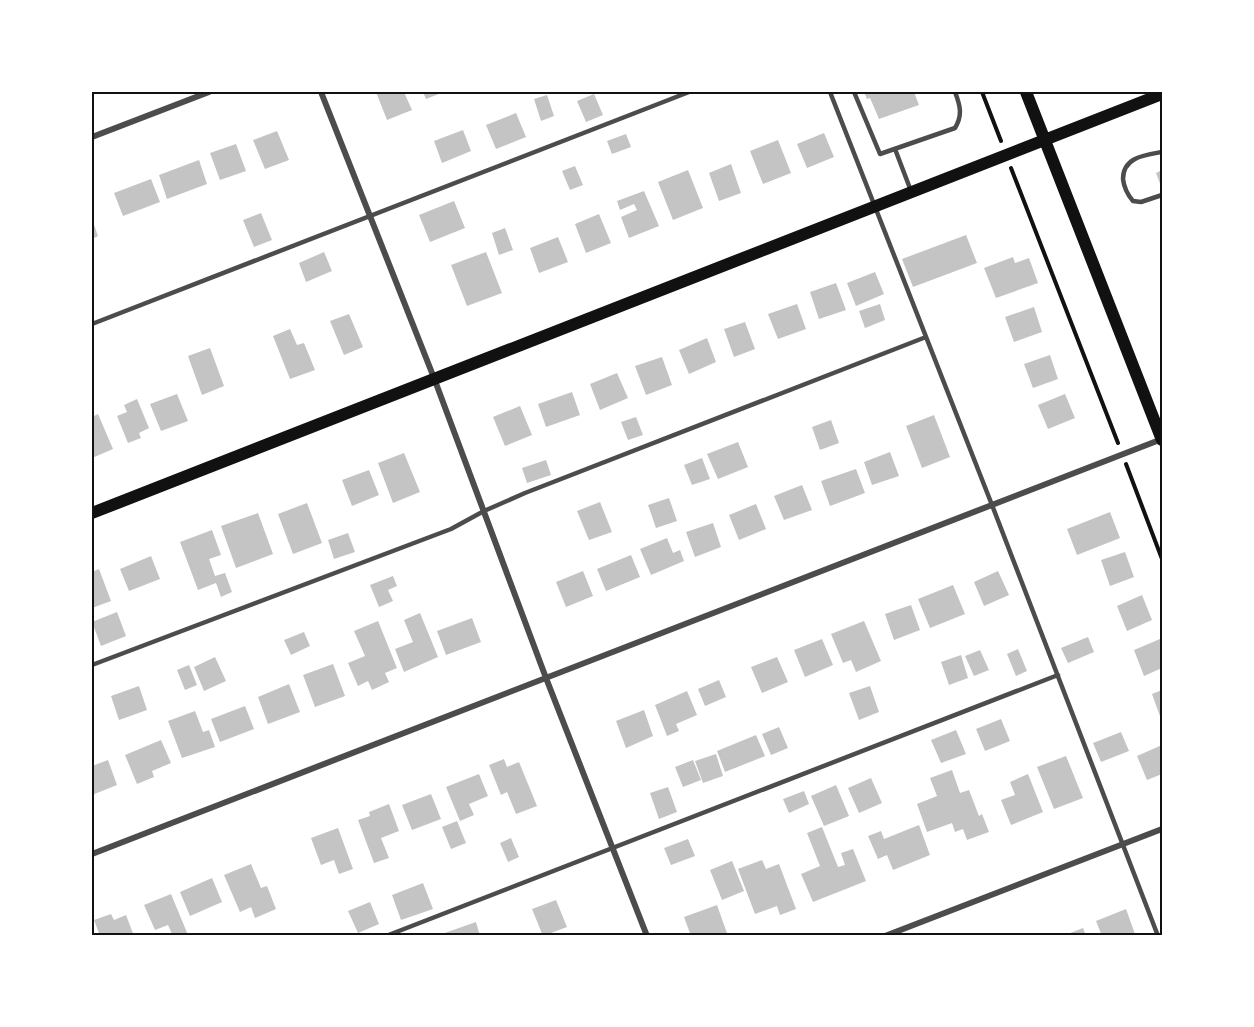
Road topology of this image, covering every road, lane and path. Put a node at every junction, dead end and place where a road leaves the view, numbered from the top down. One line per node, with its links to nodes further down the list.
1 (209, 92): 10 (street)
2 (321, 92): 18 (street)
3 (689, 92): 18 (lane)
4 (830, 92): 17 (lane)
5 (854, 92): 12 (lane)
6 (955, 92): 12 (lane)
7 (982, 92): 14 (path)
8 (1026, 92): 11 (main road)
9 (1162, 94): 11 (main road)
10 (92, 137)
11 (1045, 140): 14 (main road); 22 (main road)
12 (895, 149): 15 (lane)
13 (1162, 152): 16 (lane)
14 (1006, 155): 15 (main road); 23 (path)
15 (911, 192): 17 (main road)
16 (1162, 195)
17 (876, 206): 20 (lane); 21 (main road)
18 (369, 214): 19 (lane); 21 (street)
19 (92, 324)
20 (926, 337): 24 (lane); 25 (lane)
21 (434, 378): 25 (street); 26 (main road)
22 (1162, 439): 23 (street)
23 (1122, 454): 24 (street); 27 (path)
24 (992, 505): 29 (lane); 30 (street)
25 (484, 511): 28 (lane); 30 (street)
26 (92, 513)
27 (1162, 559)
28 (92, 665)
29 (1058, 675): 32 (lane); 33 (lane)
30 (546, 678): 33 (street); 34 (street)
31 (1162, 829): 32 (street)
32 (1123, 844): 37 (street); 38 (lane)
33 (613, 849): 35 (lane); 36 (street)
34 (92, 854)
35 (386, 936)
36 (646, 936)
37 (885, 936)
38 (1158, 936)

